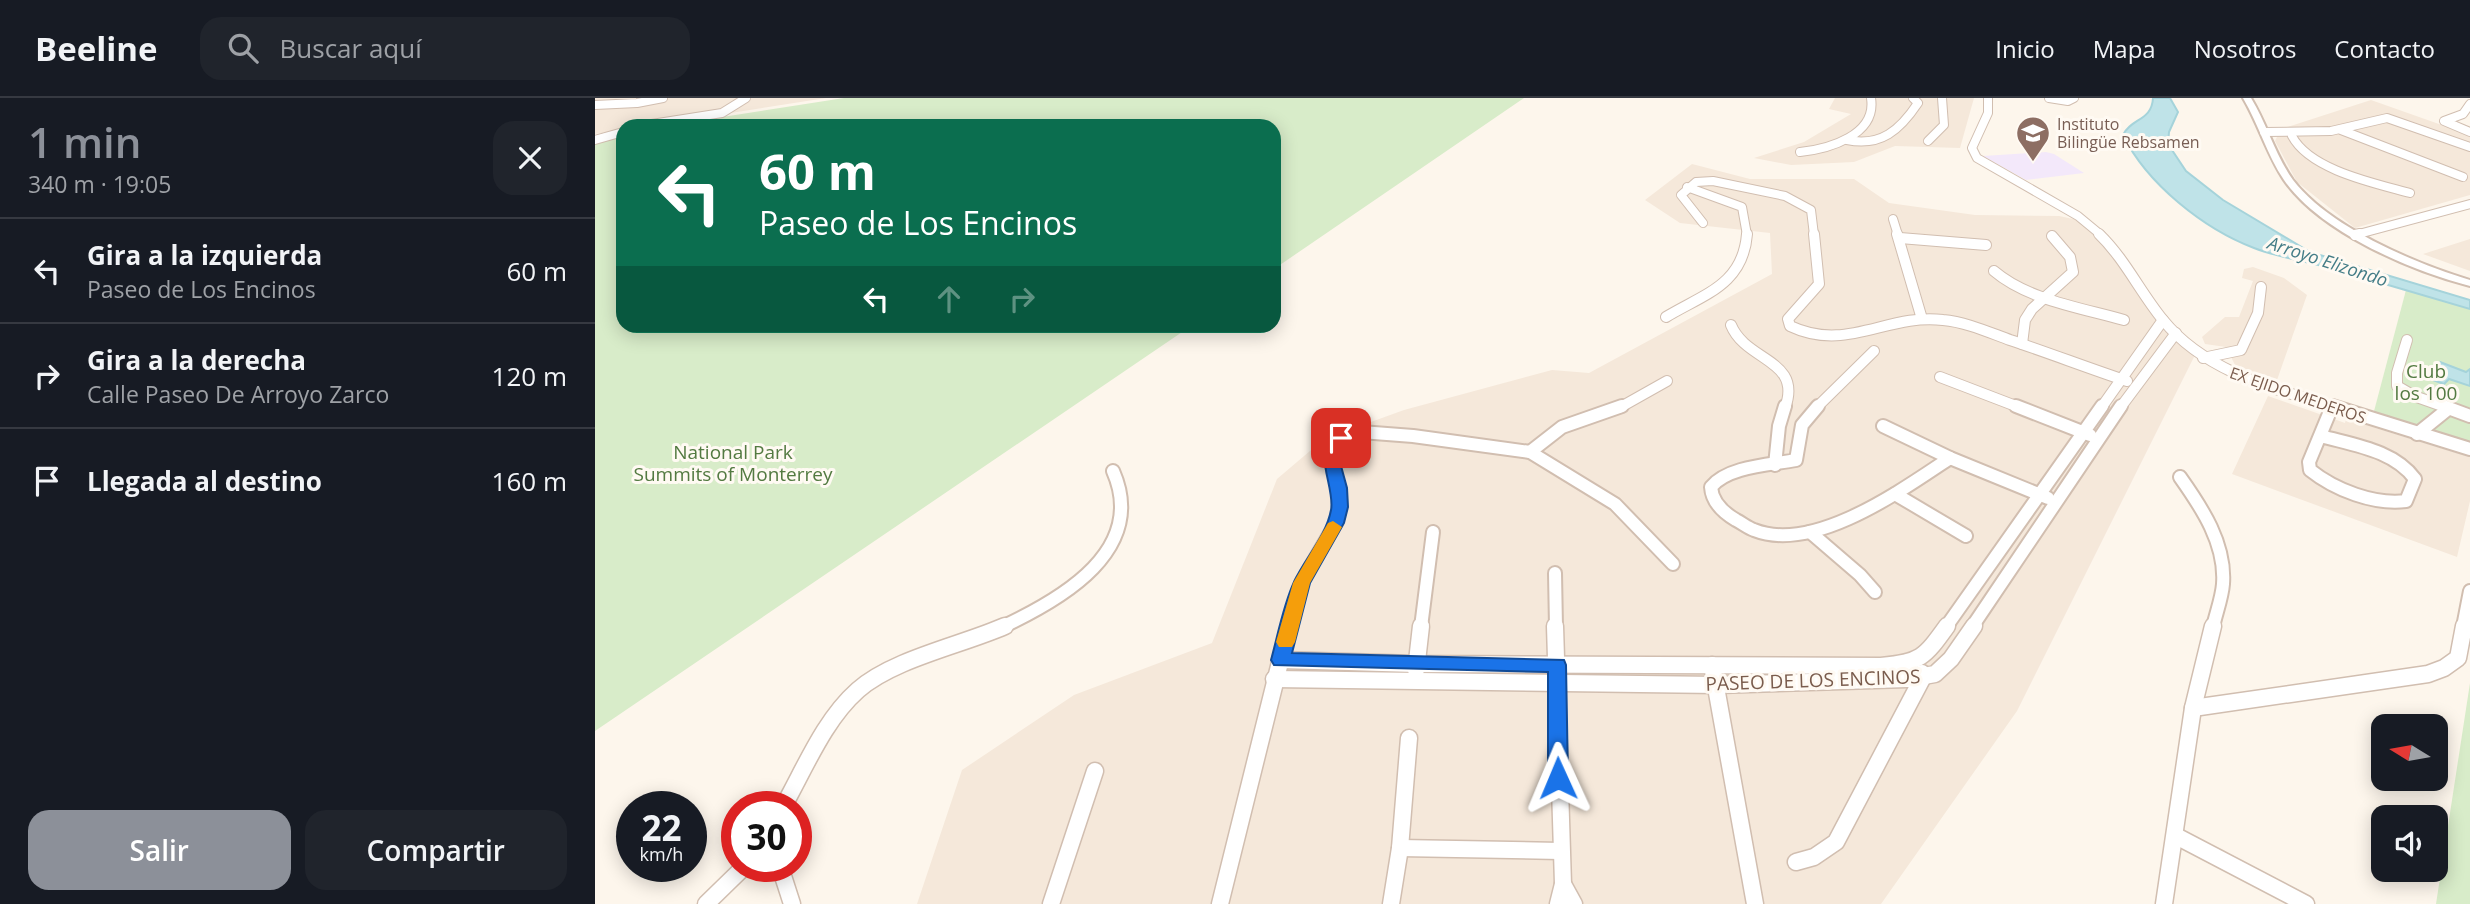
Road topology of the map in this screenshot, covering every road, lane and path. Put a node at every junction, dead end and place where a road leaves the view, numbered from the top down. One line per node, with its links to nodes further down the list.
1 (663, 98): 11 (street)
2 (746, 98): 13 (street)
3 (1871, 98): 20 (street)
4 (1989, 98): 41 (street, EX EJIDO MEDEROS)
5 (2049, 98): 6 (street)
6 (2074, 98)
7 (2247, 98): 17 (street)
8 (1915, 101): 9 (street); 20 (street)
9 (1943, 101): 21 (street)
10 (2470, 104): 15 (street)
11 (595, 105)
12 (2387, 118): 14 (street); 22 (street)
13 (684, 119)
14 (2340, 130): 18 (street); 24 (street)
15 (2470, 132)
16 (616, 134): 19 (street)
17 (2264, 134): 18 (street); 30 (street)
18 (2292, 137): 26 (street)
19 (595, 140)
20 (1846, 140): 23 (street)
21 (1928, 141)
22 (2470, 147)
23 (1800, 152)
24 (2463, 177)
25 (1687, 187): 29 (street); 38 (street); 39 (street)
26 (2410, 193)
27 (2470, 204): 30 (street)
28 (1893, 219): 32 (street)
29 (1703, 223)
30 (2355, 235): 35 (street)
31 (2052, 236): 37 (street)
32 (1901, 239): 33 (street); 39 (street)
33 (1986, 244)
34 (1994, 271): 37 (street)
35 (2470, 283)
36 (2261, 287): 47 (street)
37 (2045, 295): 40 (street); 45 (street)
38 (1666, 317)
39 (1922, 319): 45 (street)
40 (2124, 320)
41 (2163, 320): 43 (street, EX EJIDO MEDEROS); 49 (street, PASEO DE LOS ENCINOS)
42 (1731, 325): 63 (street)
43 (2176, 333): 47 (street, EX EJIDO MEDEROS); 51 (street, PASEO DE LOS ENCINOS)
44 (2407, 340): 53 (street)
45 (2022, 344): 49 (street)
46 (1874, 351): 63 (street)
47 (2203, 358): 52 (street, EX EJIDO MEDEROS)
48 (1940, 377): 56 (street)
49 (2121, 379): 51 (street); 56 (street, PASEO DE LOS ENCINOS)
50 (1667, 381): 61 (street)
51 (2136, 384): 59 (street, PASEO DE LOS ENCINOS)
52 (2332, 409): 57 (street, EX EJIDO MEDEROS); 58 (street)
53 (2448, 409): 54 (street); 57 (street)
54 (2470, 416)
55 (1882, 426): 62 (street)
56 (2084, 433): 59 (street); 67 (street, PASEO DE LOS ENCINOS)
57 (2417, 434): 60 (street, EX EJIDO MEDEROS)
58 (2321, 436): 58 (street)
59 (2100, 439): 68 (street, PASEO DE LOS ENCINOS)
60 (2470, 449)
61 (1530, 452): 72 (street); 77 (street)
62 (1949, 458): 66 (street); 67 (street)
63 (1776, 465): 70 (street)
64 (1113, 471): 88 (street)
65 (2180, 477): 85 (street)
66 (1895, 494): 70 (street); 71 (street)
67 (2040, 495): 68 (street); 76 (street, PASEO DE LOS ENCINOS)
68 (2058, 502): 81 (street, PASEO DE LOS ENCINOS)
69 (1433, 532): 78 (street)
70 (1809, 532): 75 (street)
71 (1966, 536)
72 (1673, 564)
73 (1555, 572): 80 (street)
74 (2470, 591): 85 (street)
75 (1875, 592)
76 (1919, 659): 79 (street, PASEO DE LOS ENCINOS); 81 (street)
77 (1281, 660): 78 (street, PASEO DE LOS ENCINOS); 82 (street)
78 (1416, 664): 80 (street, PASEO DE LOS ENCINOS); 83 (street)
79 (1712, 665): 80 (street, PASEO DE LOS ENCINOS); 84 (street)
80 (1556, 673): 83 (street, PASEO DE LOS ENCINOS); 84 (street, PASEO DE LOS ENCINOS); 91 (street)
81 (1923, 677): 84 (street, PASEO DE LOS ENCINOS); 92 (street)
82 (1274, 680): 83 (street, PASEO DE LOS ENCINOS); 99 (street)
83 (1415, 681)
84 (1717, 685): 103 (street)
85 (2193, 708): 89 (street)
86 (1409, 738): 90 (street)
87 (1095, 771): 98 (street)
88 (792, 791)
89 (2176, 836): 104 (street); 105 (street)
90 (1400, 848): 91 (street); 100 (street)
91 (1560, 851): 95 (street)
92 (1796, 862)
93 (729, 882): 96 (street)
94 (785, 882): 97 (street)
95 (1563, 884): 101 (street); 102 (street)
96 (706, 904)
97 (792, 904)
98 (1051, 904)
99 (1220, 904)
100 (1391, 904)
101 (1558, 904)
102 (1574, 904)
103 (1755, 904)
104 (2164, 904)
105 (2306, 904)

